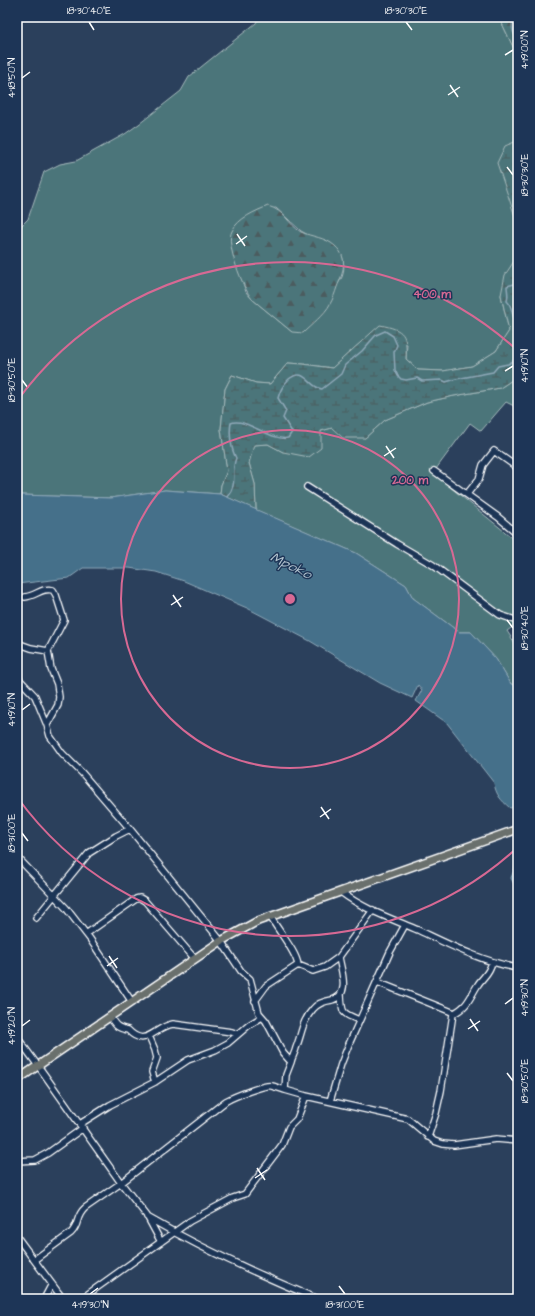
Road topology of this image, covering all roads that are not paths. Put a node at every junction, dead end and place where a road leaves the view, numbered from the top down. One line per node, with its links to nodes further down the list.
1 (518, 468): 4 (street)
2 (434, 471): 4 (street)
3 (307, 486): 7 (street)
4 (467, 494): 5 (street)
5 (518, 534)
6 (25, 597): 9 (street)
7 (518, 621)
8 (17, 643): 9 (street)
9 (48, 651): 11 (street)
10 (17, 677): 11 (street)
11 (48, 725): 12 (street)
12 (130, 829): 16 (street); 22 (street)
13 (518, 829): 15 (main road)
14 (17, 857): 16 (street)
15 (341, 892): 17 (street); 18 (main road)
16 (54, 895): 19 (street); 21 (street)
17 (373, 910): 20 (street); 23 (street)
18 (270, 916): 22 (main road); 26 (street)
19 (36, 918)
20 (405, 925): 25 (street); 28 (street)
21 (86, 934): 24 (street); 31 (street)
22 (221, 941): 24 (main road); 30 (street)
23 (339, 957): 26 (street); 29 (street)
24 (195, 959): 31 (main road)
25 (492, 962): 27 (street); 32 (street)
26 (298, 965): 30 (street)
27 (518, 968)
28 (378, 982): 32 (street); 35 (street)
29 (342, 995): 35 (street); 39 (street)
30 (255, 1001): 34 (street)
31 (132, 1002): 33 (main road)
32 (453, 1014): 47 (street)
33 (110, 1017): 37 (street); 40 (main road)
34 (262, 1017): 36 (street); 39 (street)
35 (359, 1020): 45 (street)
36 (238, 1034): 37 (street); 42 (street)
37 (149, 1036): 42 (street)
38 (17, 1037): 40 (street)
39 (291, 1062): 43 (street)
40 (38, 1066): 41 (main road); 46 (street)
41 (17, 1080)
42 (155, 1082): 46 (street)
43 (285, 1090): 44 (street); 50 (street)
44 (306, 1096): 45 (street); 52 (street)
45 (330, 1101): 47 (street)
46 (81, 1126): 49 (street); 50 (street)
47 (428, 1137): 48 (street)
48 (518, 1141)
49 (17, 1161)
50 (121, 1183): 51 (street); 55 (street)
51 (147, 1216): 52 (street); 54 (street)
52 (174, 1232): 54 (street); 60 (street)
53 (17, 1237): 55 (street)
54 (161, 1242): 59 (street)
55 (34, 1260): 56 (street)
56 (52, 1284): 57 (street); 58 (street)
57 (44, 1299)
58 (63, 1299)
59 (81, 1299)
60 (318, 1299)

